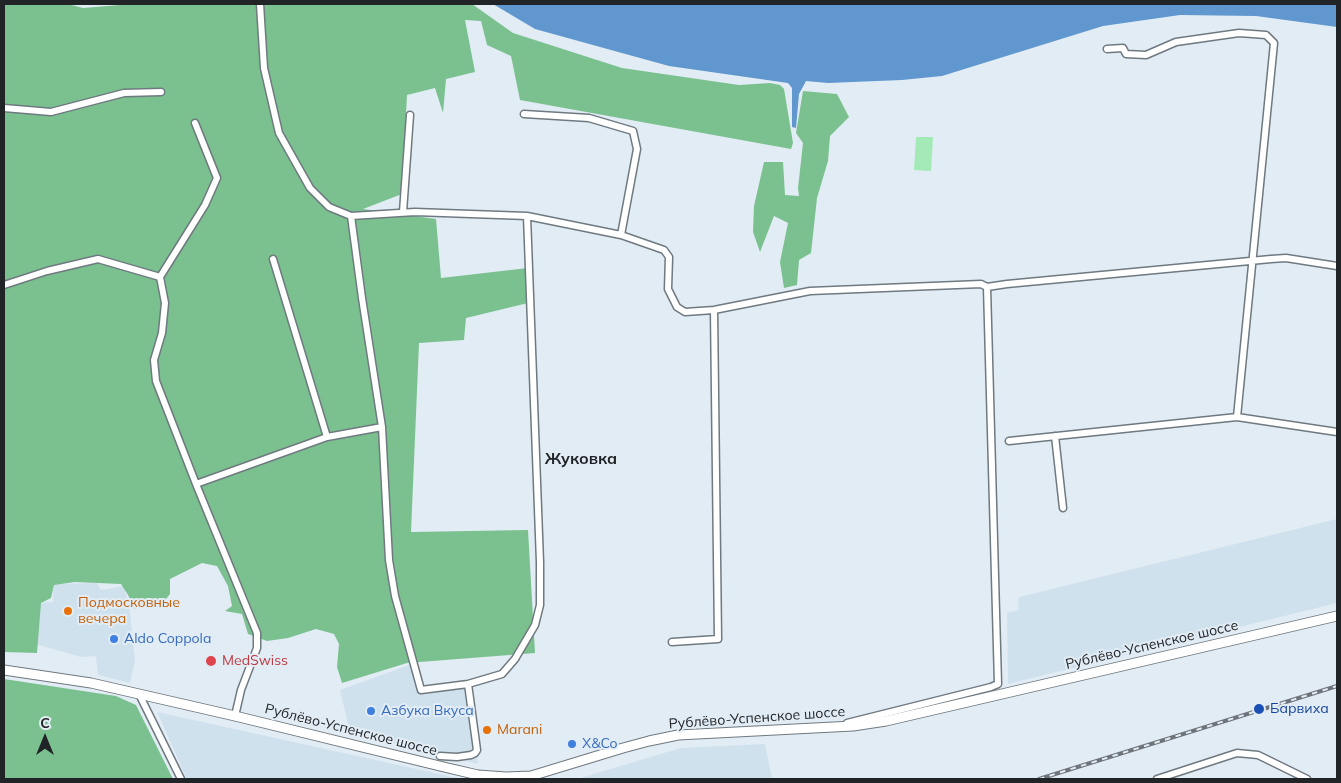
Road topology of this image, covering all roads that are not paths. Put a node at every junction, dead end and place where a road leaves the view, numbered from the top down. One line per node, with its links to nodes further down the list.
1 (260, 4): 9 (street)
2 (1107, 50): 13 (street)
3 (161, 92): 4 (street)
4 (4, 108)
5 (524, 114): 11 (street)
6 (410, 115): 8 (street)
7 (195, 123): 15 (street)
8 (403, 212): 9 (street); 10 (street)
9 (351, 216): 20 (street)
10 (527, 216): 11 (street); 30 (street)
11 (621, 234): 18 (street)
12 (273, 259): 23 (street)
13 (1253, 261): 14 (street); 17 (street); 19 (street)
14 (1337, 266)
15 (160, 277): 16 (street); 25 (street)
16 (4, 285)
17 (987, 286): 18 (street); 33 (street)
18 (714, 310): 28 (street)
19 (1237, 417): 21 (street); 22 (street)
20 (382, 426): 23 (street); 30 (street)
21 (1337, 432)
22 (1054, 436): 24 (street); 26 (street)
23 (326, 437): 25 (street)
24 (1009, 441)
25 (196, 484): 32 (street)
26 (1063, 508)
27 (1337, 616): 33 (main road, Рублёво-Успенское шоссе)
28 (672, 642)
29 (4, 670): 31 (main road, Рублёво-Успенское шоссе)
30 (468, 684): 34 (street)
31 (139, 694): 32 (main road, Рублёво-Успенское шоссе); 36 (street)
32 (235, 716): 34 (main road, Рублёво-Успенское шоссе)
33 (832, 727): 35 (main road, Рублёво-Успенское шоссе)
34 (448, 768): 35 (main road, Рублёво-Успенское шоссе)
35 (531, 776): 37 (street)
36 (181, 779)
37 (521, 779)
38 (1157, 779): 39 (street)
39 (1307, 779)

